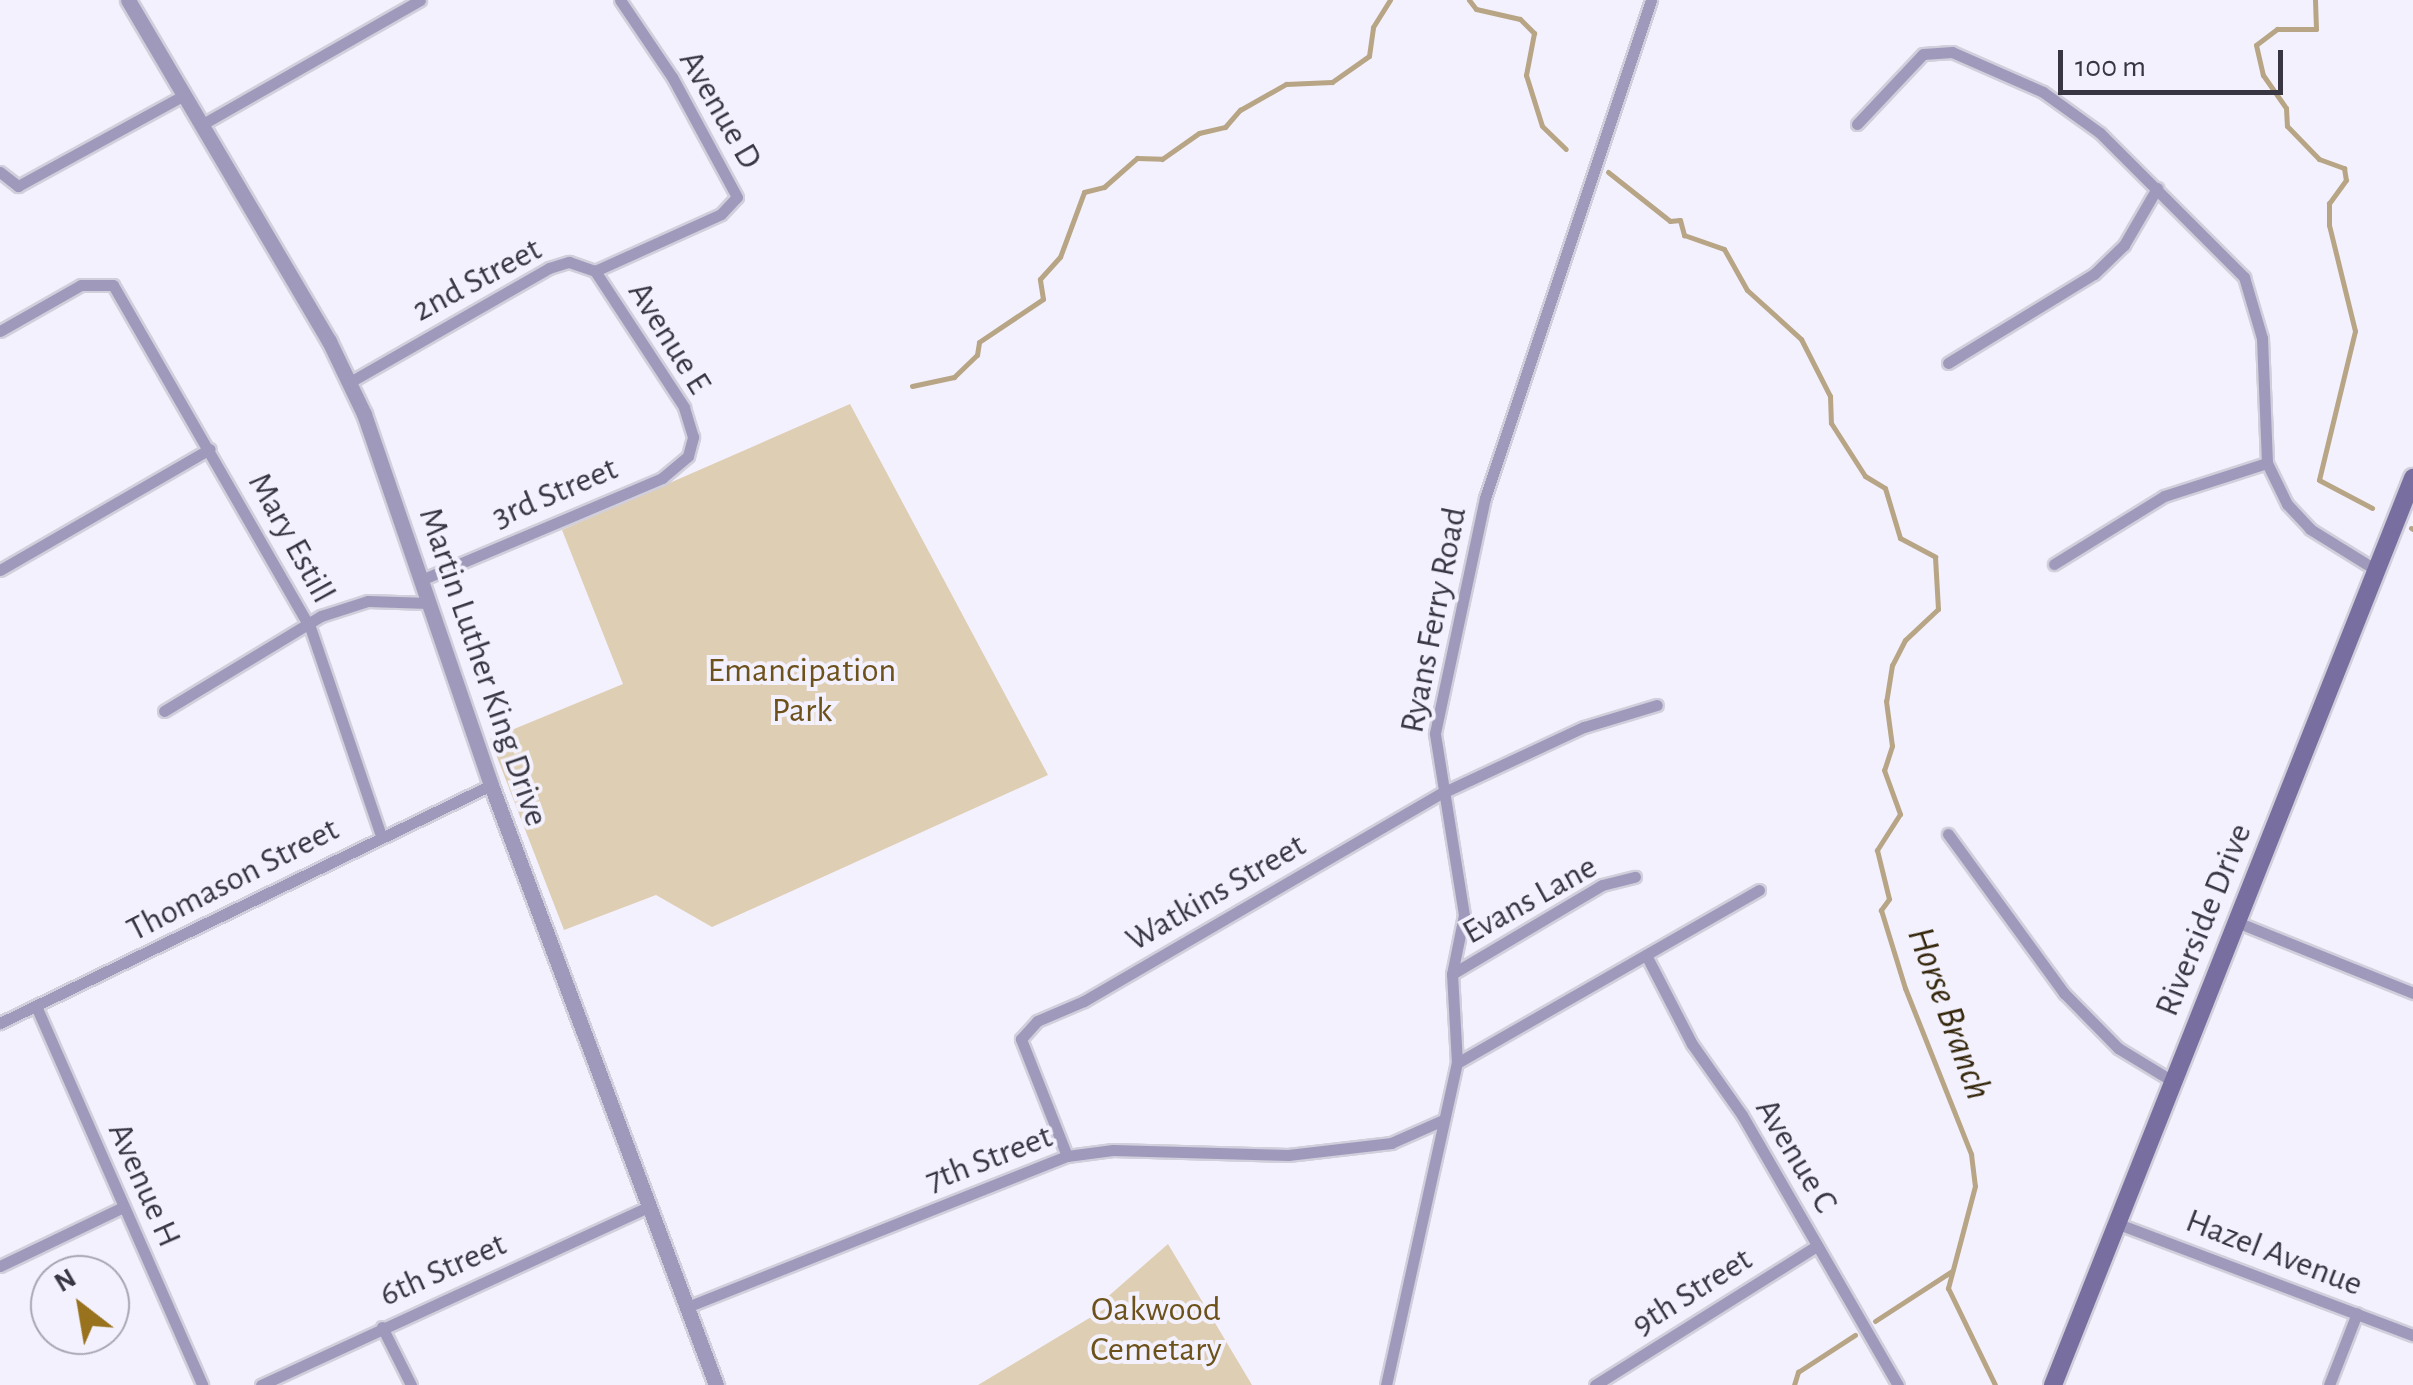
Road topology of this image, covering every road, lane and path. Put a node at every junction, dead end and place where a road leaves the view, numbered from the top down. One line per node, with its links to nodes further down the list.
1 (128, 0): 5 (street, Martin Luther King Drive)
2 (420, 0): 7 (street)
3 (620, 0): 10 (street, Avenue D)
4 (1651, 0): 28 (street, Ryans Ferry Road)
5 (184, 95): 7 (street, Martin Luther King Drive); 8 (street)
6 (1857, 124): 9 (street)
7 (201, 125): 14 (street, Martin Luther King Drive)
8 (0, 172)
9 (2157, 188): 13 (street); 17 (street)
10 (737, 198): 11 (street, 2nd Street)
11 (595, 272): 14 (street, 2nd Street); 15 (street, Avenue E)
12 (0, 332): 16 (street, Mary Estill)
13 (1948, 363)
14 (350, 382): 22 (street, Martin Luther King Drive)
15 (693, 437): 22 (street, 3rd Street)
16 (210, 449): 20 (street); 24 (street, Mary Estill)
17 (2267, 463): 19 (street); 21 (street)
18 (2413, 478): 21 (main road, Riverside Drive)
19 (2054, 564)
20 (0, 570)
21 (2376, 570): 33 (main road, Riverside Drive)
22 (420, 580): 23 (street, Martin Luther King Drive)
23 (428, 603): 24 (street); 27 (street, Martin Luther King Drive)
24 (310, 628): 26 (street); 30 (street, Mary Estill)
25 (1657, 705): 28 (street, Watkins Street)
26 (164, 712)
27 (491, 786): 30 (street, Thomason Street); 44 (street, Martin Luther King Drive)
28 (1440, 794): 35 (street, Ryans Ferry Road); 42 (street, Watkins Street)
29 (1948, 834): 40 (street)
30 (381, 836): 37 (street, Thomason Street)
31 (1635, 877): 35 (street, Evans Lane)
32 (1759, 890): 34 (street)
33 (2239, 923): 36 (street); 40 (main road, Riverside Drive)
34 (1646, 955): 39 (street); 46 (street, Avenue C)
35 (1452, 974): 39 (street, Ryans Ferry Road)
36 (2413, 993)
37 (36, 1006): 38 (street, Thomason Street); 43 (street, Avenue H)
38 (0, 1023)
39 (1456, 1063): 41 (street, Ryans Ferry Road)
40 (2174, 1082): 45 (main road, Riverside Drive)
41 (1443, 1120): 42 (street, 7th Street); 56 (street, Ryans Ferry Road)
42 (1067, 1156): 48 (street, 7th Street)
43 (124, 1207): 47 (street); 52 (street, Avenue H)
44 (648, 1208): 48 (street, Martin Luther King Drive); 50 (street, 6th Street)
45 (2116, 1223): 49 (street, Hazel Avenue); 59 (main road, Riverside Drive)
46 (1817, 1246): 57 (street, 9th Street); 58 (street, Avenue C)
47 (0, 1266)
48 (687, 1308): 55 (street, Martin Luther King Drive)
49 (2357, 1313): 51 (street, Hazel Avenue); 60 (street)
50 (382, 1328): 53 (street, 6th Street); 54 (street)
51 (2413, 1335)
52 (202, 1385)
53 (261, 1385)
54 (411, 1385)
55 (716, 1385)
56 (1386, 1385)
57 (1595, 1385)
58 (1898, 1385)
59 (2053, 1385)
60 (2329, 1385)

